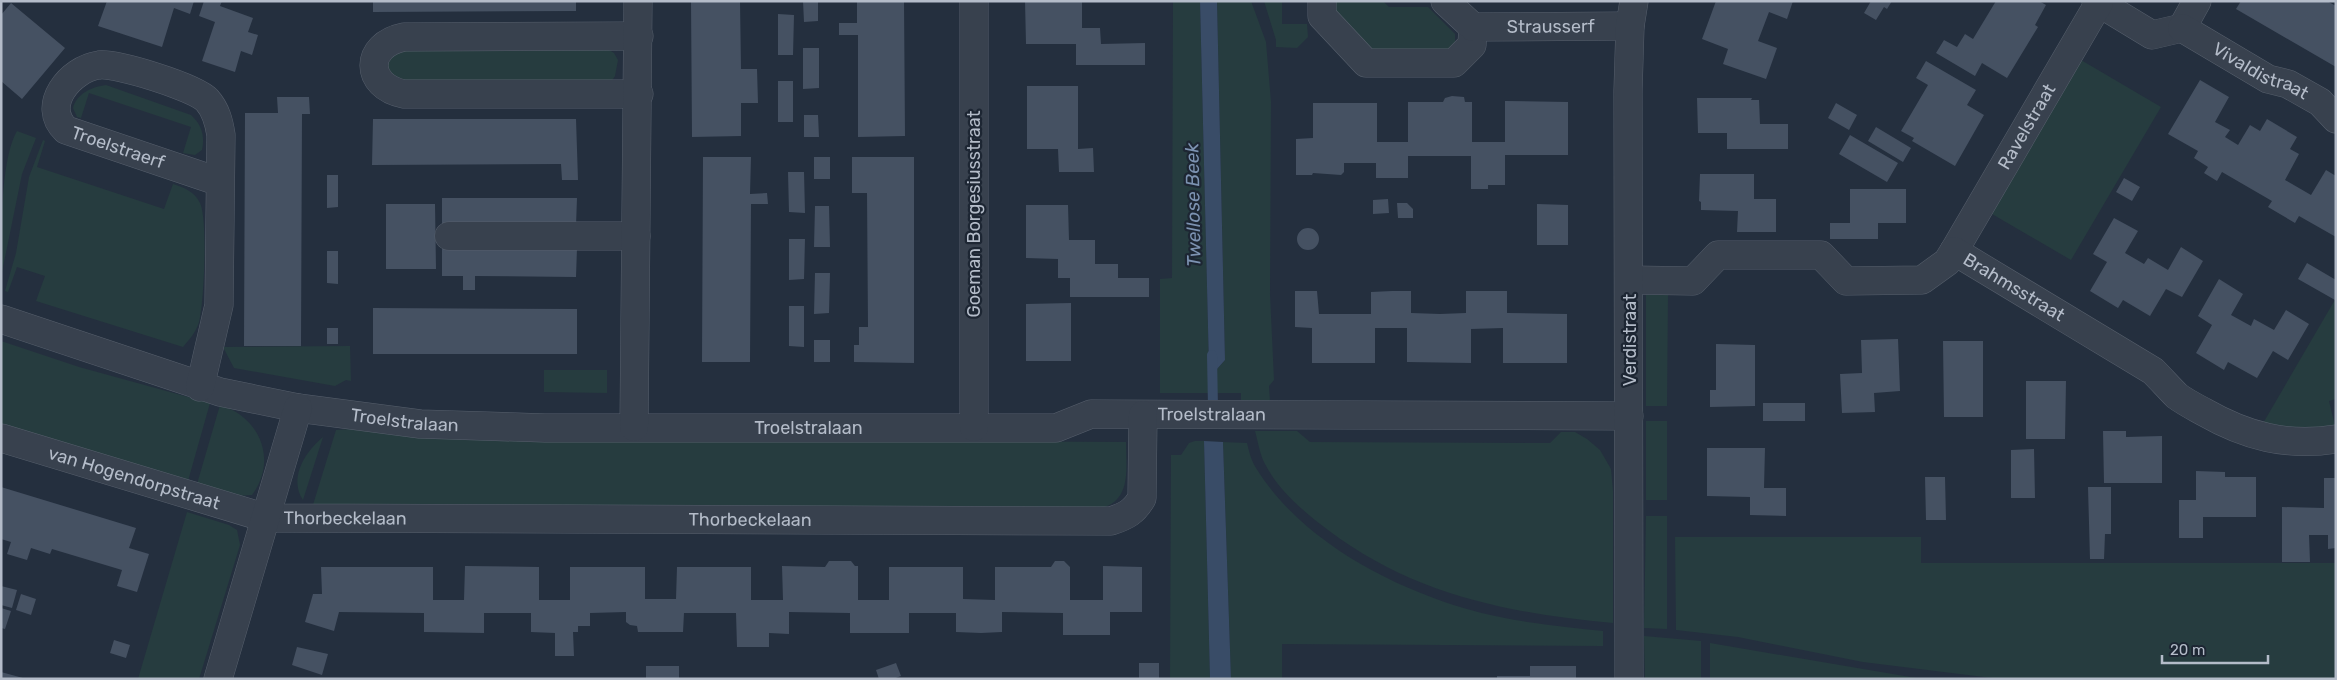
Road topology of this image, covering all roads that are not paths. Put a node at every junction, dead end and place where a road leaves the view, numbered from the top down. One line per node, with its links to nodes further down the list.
1 (638, 1): 10 (street)
2 (974, 1): 24 (street, Goeman Borgesiusstraat)
3 (1322, 1): 8 (street)
4 (1445, 1): 8 (street)
5 (2197, 1): 9 (street)
6 (2097, 2): 9 (street, Ravelstraat); 16 (street, Ravelstraat)
7 (1632, 14): 8 (street, Strausserf); 17 (street, Verdistraat)
8 (1473, 27)
9 (2182, 28): 12 (street, Vivaldistraat)
10 (639, 36): 11 (street); 11 (street)
11 (639, 94): 15 (street)
12 (2336, 119)
13 (220, 182): 13 (street, Troelstraerf); 19 (street, Troelstraerf)
14 (449, 236): 15 (street)
15 (636, 236): 23 (street)
16 (1954, 251): 17 (street, Brahmsstraat); 26 (street, Brahmsstraat)
17 (1630, 280): 22 (street, Verdistraat)
18 (1, 319): 19 (street, Troelstralaan)
19 (200, 387): 20 (street, Troelstralaan)
20 (298, 408): 23 (street, Troelstralaan); 27 (street, Thorbeckelaan)
21 (1143, 414): 22 (street, Troelstralaan); 24 (street, Troelstralaan); 27 (street, Thorbeckelaan)
22 (1629, 416): 29 (street, Verdistraat)
23 (634, 427): 24 (street, Troelstralaan)
24 (974, 427)
25 (1, 438): 27 (street, van Hogendorpstraat)
26 (2336, 439)
27 (266, 518): 28 (street, Thorbeckelaan)
28 (218, 679)
29 (1629, 679)

